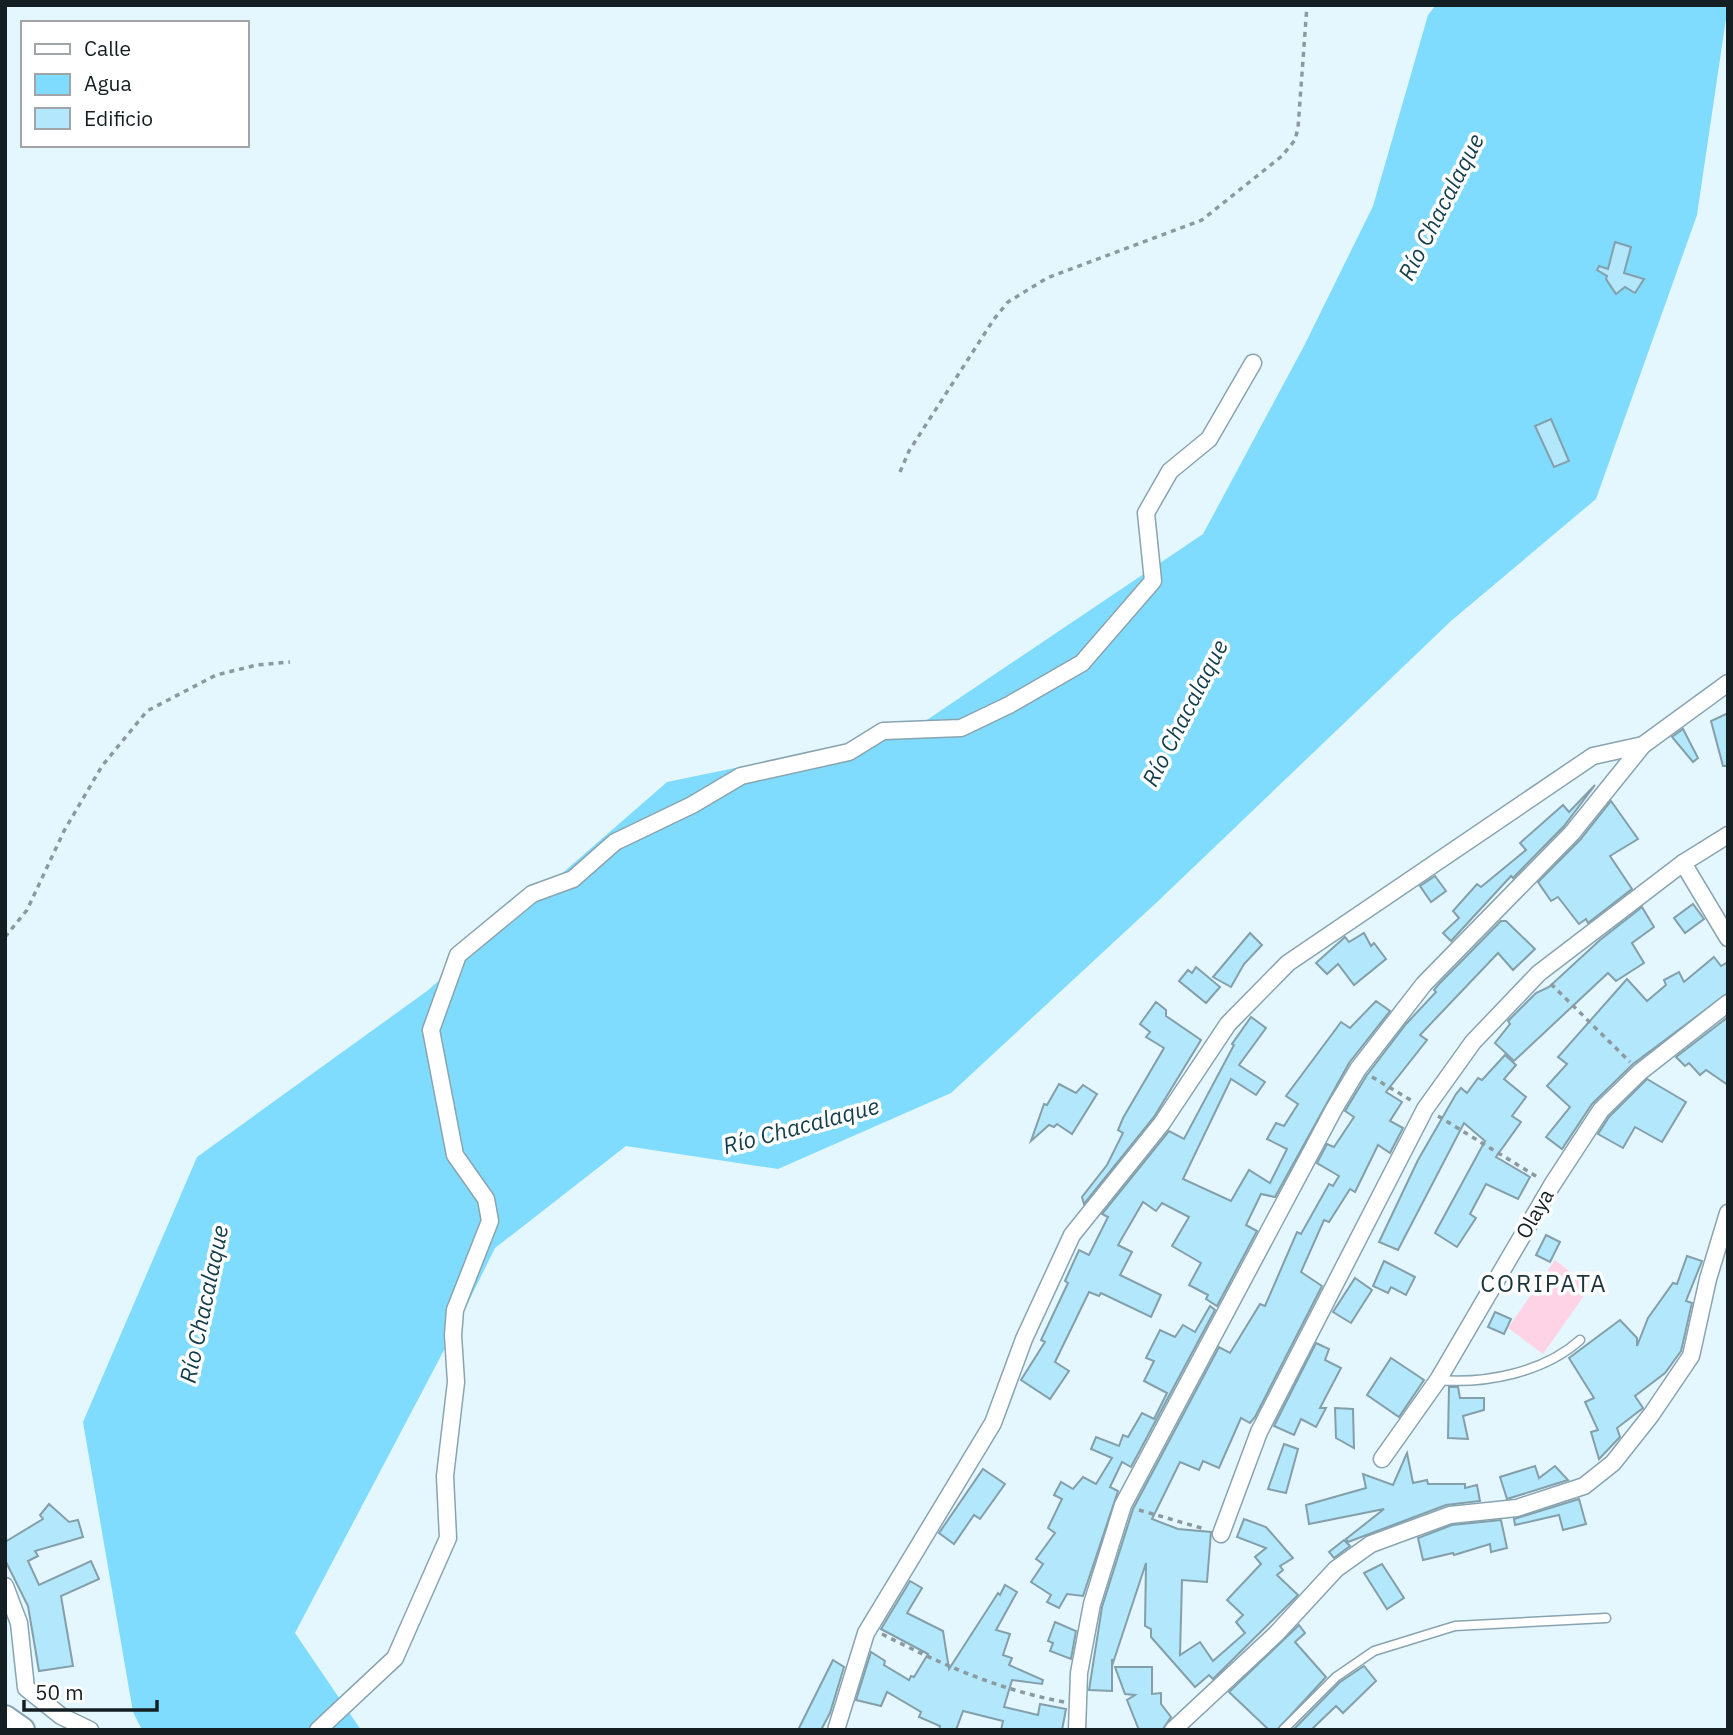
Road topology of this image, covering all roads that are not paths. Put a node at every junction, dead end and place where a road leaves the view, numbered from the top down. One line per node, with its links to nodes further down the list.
1 (1253, 363): 18 (street)
2 (1728, 683): 3 (street)
3 (1643, 745): 19 (street); 20 (street)
4 (1728, 835): 5 (street)
5 (1683, 863): 6 (street); 12 (street)
6 (1728, 938)
7 (1728, 1003): 10 (street, Olaya)
8 (1728, 1213): 21 (street)
9 (1580, 1340): 10 (lane)
10 (1438, 1380): 11 (street, Olaya)
11 (1382, 1459)
12 (1221, 1534)
13 (5, 1586): 17 (street)
14 (1606, 1618): 22 (lane)
15 (5, 1718): 16 (main road)
16 (22, 1730)
17 (90, 1730)
18 (318, 1730)
19 (836, 1730)
20 (1077, 1730)
21 (1174, 1730)
22 (1283, 1730)

